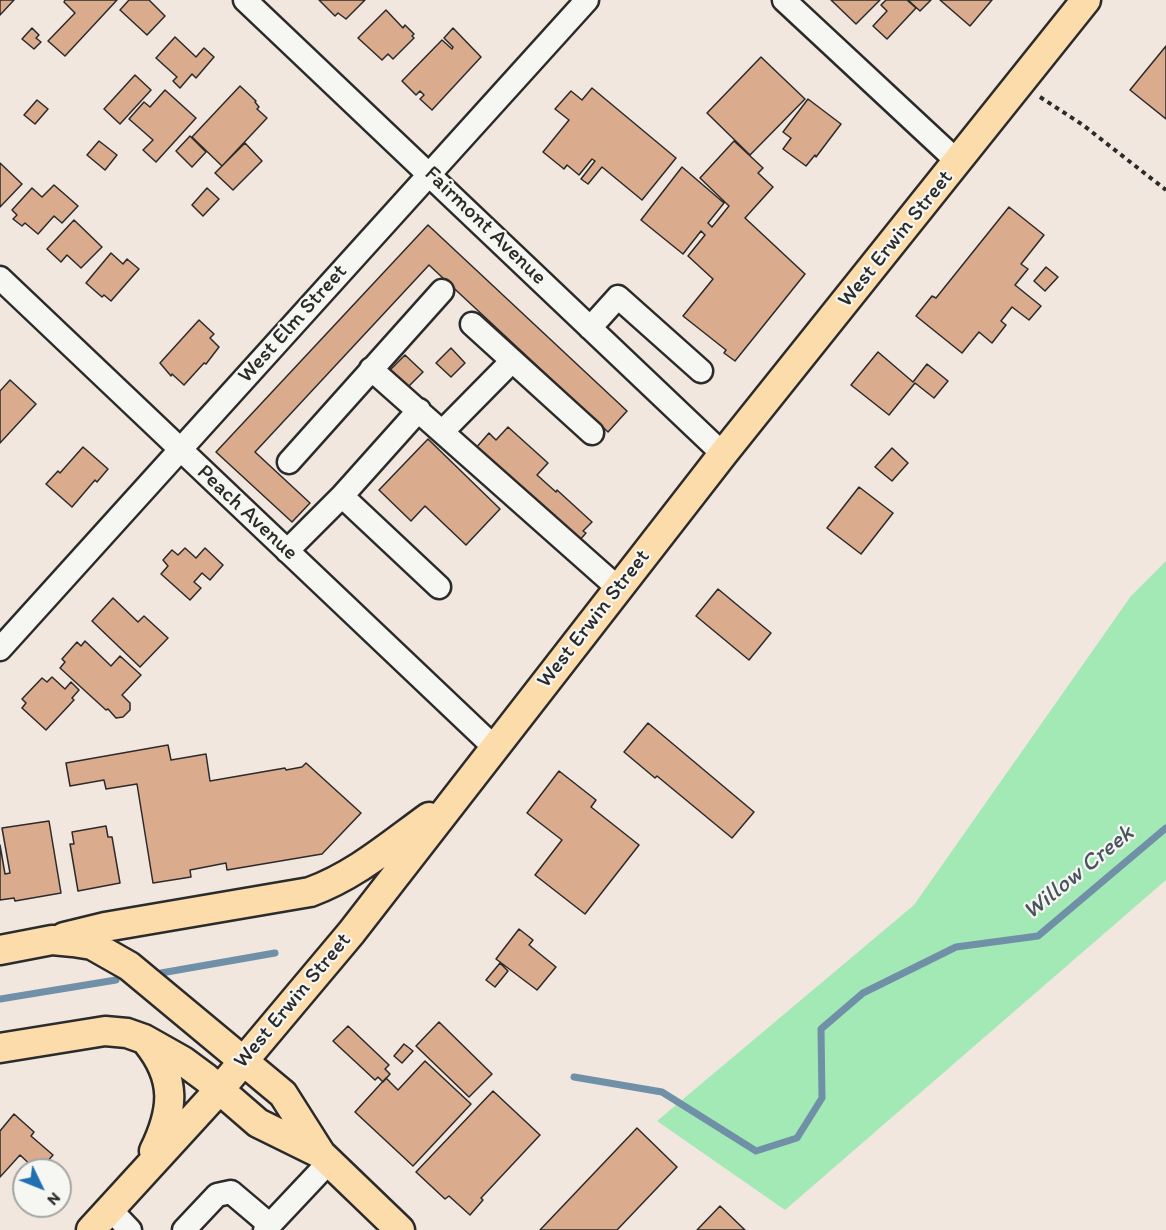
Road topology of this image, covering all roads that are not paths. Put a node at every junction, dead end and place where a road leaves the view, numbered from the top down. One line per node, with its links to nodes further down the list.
1 (245, 0): 6 (street, Fairmont Avenue)
2 (587, 0): 6 (street, West Elm Street)
3 (784, 0): 5 (street)
4 (1086, 0): 5 (main road, West Erwin Street)
5 (958, 162): 18 (main road, West Erwin Street)
6 (430, 174): 10 (street, Fairmont Avenue); 17 (street, West Elm Street)
7 (0, 278): 17 (street, Peach Avenue)
8 (442, 291): 12 (street)
9 (472, 324): 11 (street)
10 (590, 327): 13 (street); 18 (street, Fairmont Avenue)
11 (512, 361): 15 (street); 16 (street)
12 (371, 369): 14 (street); 19 (street)
13 (701, 371)
14 (418, 410): 15 (street); 20 (street)
15 (443, 431): 23 (street)
16 (592, 433)
17 (180, 449): 21 (street, Peach Avenue); 24 (street, West Elm Street)
18 (723, 454): 23 (main road, West Erwin Street)
19 (289, 462)
20 (342, 496): 21 (street); 22 (street)
21 (287, 551): 25 (street, Peach Avenue)
22 (439, 587)
23 (618, 588): 25 (main road, West Erwin Street)
24 (0, 649)
25 (494, 747): 26 (main road, West Erwin Street)
26 (455, 798): 27 (main road); 31 (main road, West Erwin Street)
27 (52, 940): 28 (main road); 31 (main road)
28 (0, 950)
29 (144, 1039): 30 (main road); 32 (main road); 34 (main road)
30 (0, 1048)
31 (243, 1063): 32 (main road, West Erwin Street); 33 (main road)
32 (220, 1089): 33 (main road); 34 (main road, West Erwin Street)
33 (325, 1158): 36 (street); 39 (main road)
34 (144, 1172): 35 (main road, West Erwin Street)
35 (100, 1220): 37 (street)
36 (268, 1227): 38 (street)
37 (130, 1230)
38 (184, 1230)
39 (400, 1230)

